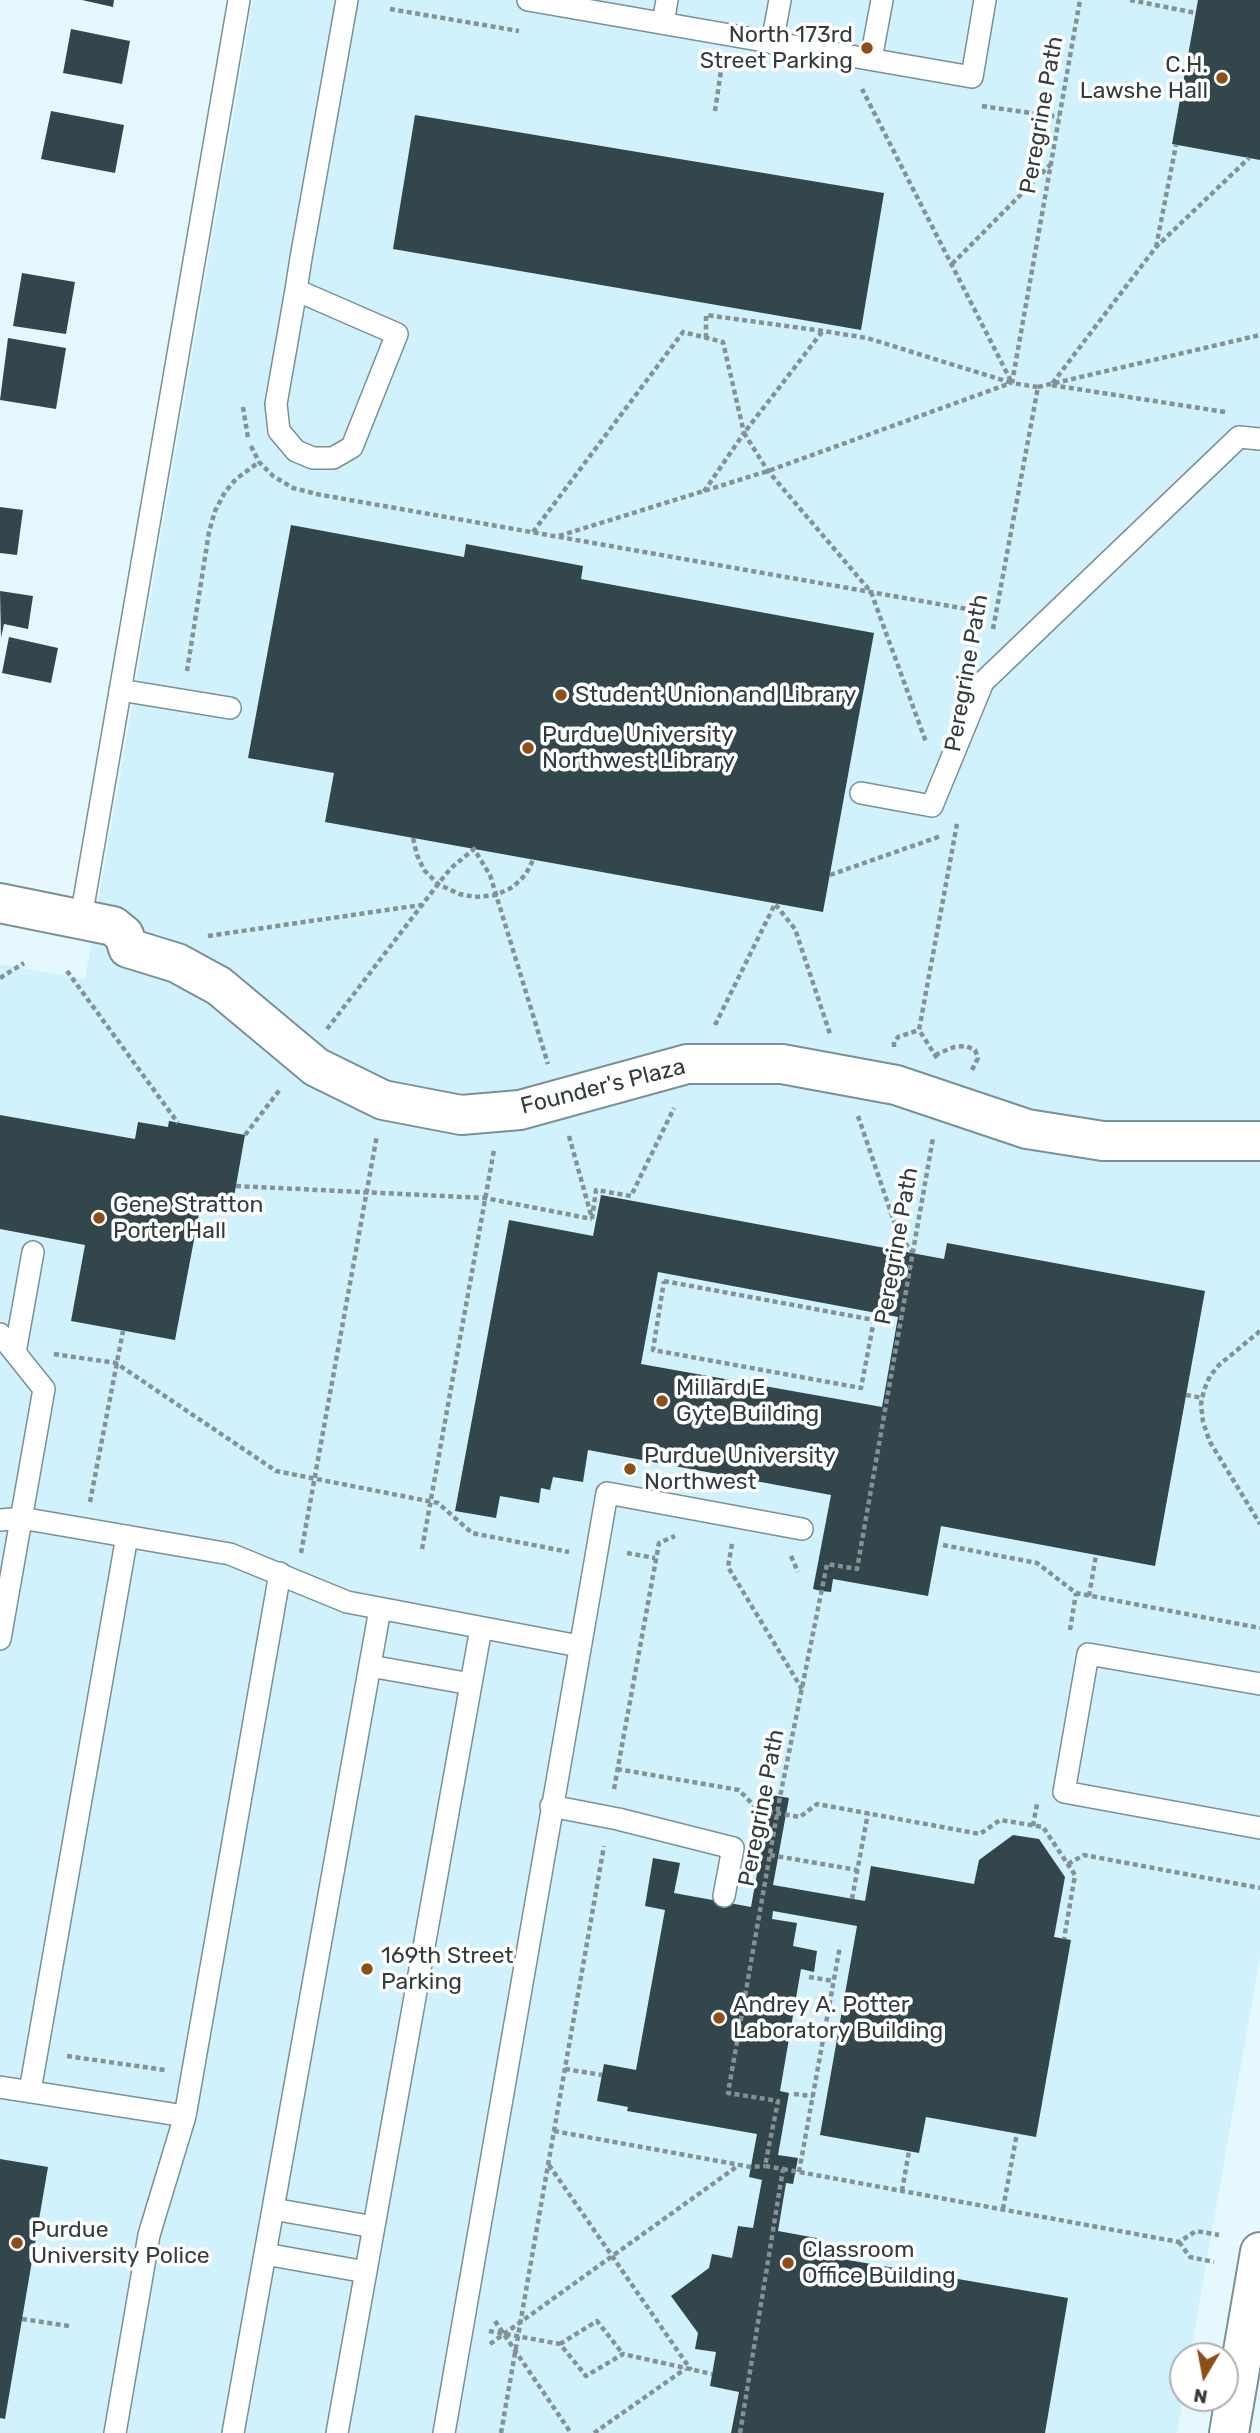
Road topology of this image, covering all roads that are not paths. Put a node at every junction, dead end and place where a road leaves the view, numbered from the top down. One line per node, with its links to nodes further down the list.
1 (239, 0): 14 (lane)
2 (347, 0): 12 (lane)
3 (528, 0): 8 (lane)
4 (667, 0): 9 (lane)
5 (780, 0): 10 (lane)
6 (882, 0): 11 (lane)
7 (985, 0): 11 (lane)
8 (563, 3): 9 (lane)
9 (663, 23): 10 (lane)
10 (772, 43): 11 (lane)
11 (872, 59)
12 (296, 290): 12 (lane)
13 (1260, 439): 16 (lane)
14 (120, 690): 15 (lane); 18 (lane)
15 (230, 708)
16 (861, 793)
17 (0, 904): 18 (street, Founder's Plaza)
18 (81, 918): 19 (street, Founder's Plaza)
19 (1260, 1141)
20 (33, 1252): 22 (lane)
21 (0, 1334): 22 (lane)
22 (15, 1353): 23 (lane)
23 (11, 1519): 25 (lane); 29 (lane)
24 (802, 1529): 30 (lane)
25 (127, 1536): 26 (lane); 38 (lane)
26 (288, 1577): 27 (lane); 39 (lane)
27 (380, 1609): 28 (lane); 31 (lane)
28 (481, 1628): 30 (lane); 32 (lane)
29 (0, 1639)
30 (579, 1646): 34 (lane)
31 (370, 1666): 32 (lane); 40 (lane)
32 (471, 1684): 41 (lane)
33 (1260, 1684): 35 (lane)
34 (551, 1806): 36 (lane); 48 (lane)
35 (1260, 1828)
36 (724, 1896)
37 (0, 2087): 38 (lane)
38 (30, 2091): 39 (lane)
39 (185, 2116): 45 (lane)
40 (273, 2209): 41 (lane); 43 (lane)
41 (374, 2227): 44 (lane)
42 (1260, 2252): 49 (street)
43 (265, 2254): 44 (lane); 46 (lane)
44 (366, 2272): 47 (lane)
45 (115, 2433)
46 (233, 2433)
47 (337, 2433)
48 (444, 2433)
49 (1229, 2433)

